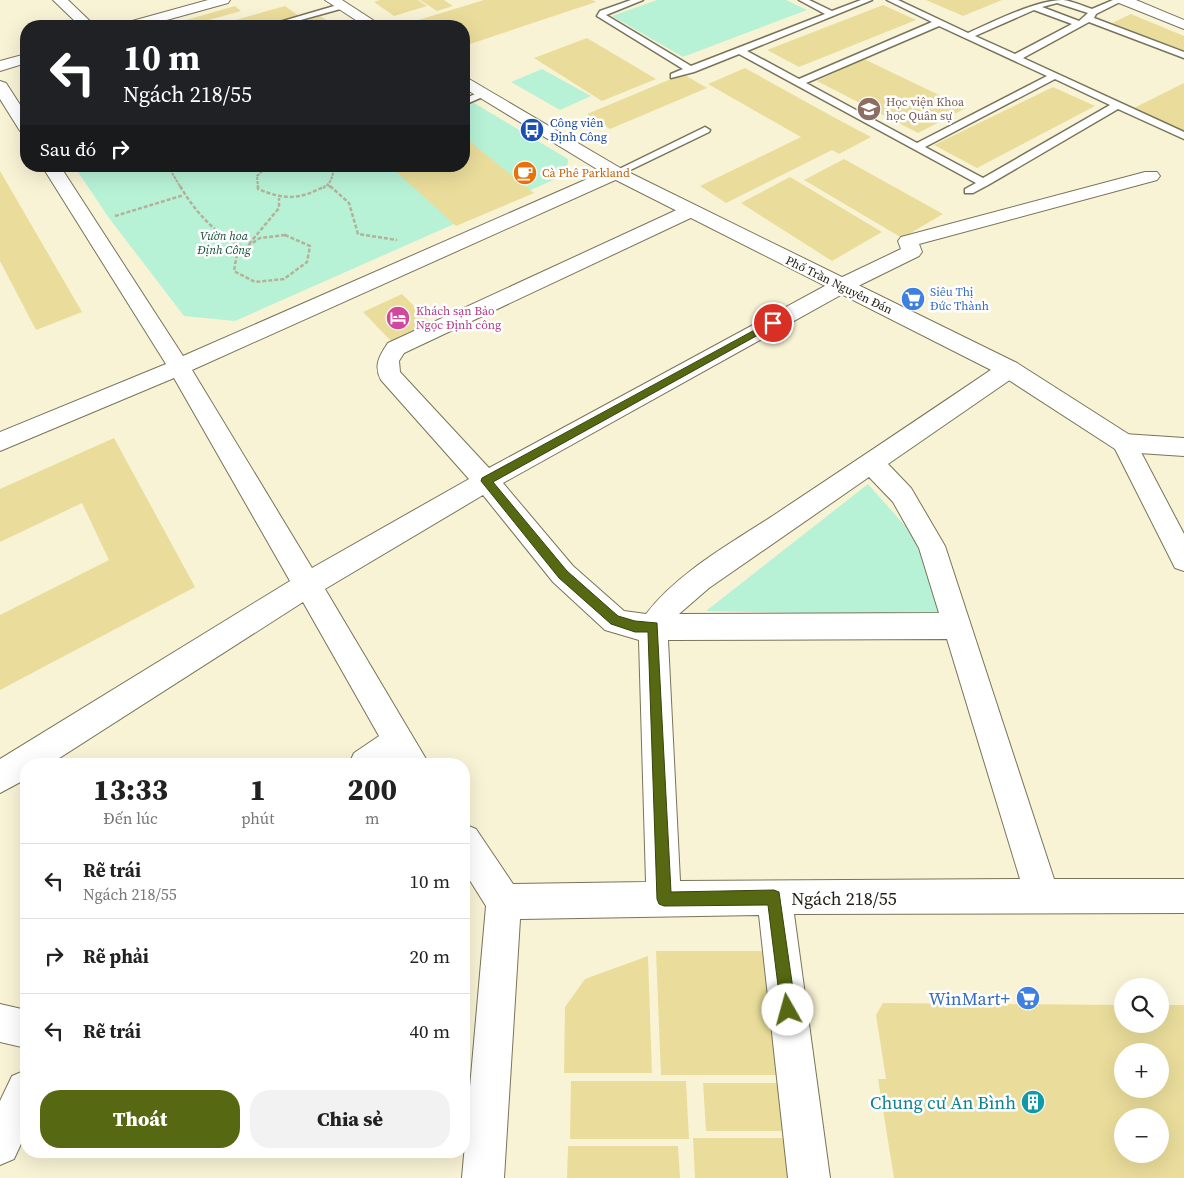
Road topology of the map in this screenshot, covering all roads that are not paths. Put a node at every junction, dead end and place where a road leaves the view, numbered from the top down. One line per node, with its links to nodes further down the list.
1 (60, 0): 14 (street)
2 (223, 0): 15 (street)
3 (640, 0): 27 (lane)
4 (803, 0): 12 (lane)
5 (868, 0): 12 (lane)
6 (891, 0): 18 (lane)
7 (1059, 0): 11 (lane); 13 (lane)
8 (1120, 0): 13 (lane)
9 (1124, 0): 20 (street)
10 (337, 3): 16 (lane); 17 (street)
11 (1034, 7): 19 (lane); 21 (lane)
12 (830, 14): 22 (lane)
13 (1091, 15): 19 (lane); 23 (lane)
14 (82, 20)
15 (151, 20)
16 (287, 20)
17 (364, 20)
18 (940, 22): 21 (lane); 30 (lane)
19 (1078, 24): 24 (lane)
20 (1184, 26)
21 (968, 36): 24 (lane)
22 (741, 51): 27 (lane); 30 (lane)
23 (1184, 56)
24 (1017, 57): 29 (lane)
25 (20, 60): 26 (street)
26 (0, 66)
27 (691, 70): 28 (lane)
28 (674, 76)
29 (1054, 76): 35 (lane); 39 (lane)
30 (800, 82): 39 (lane)
31 (470, 84): 33 (street, Phố Trần Nguyên Đán)
32 (0, 86): 36 (street)
33 (484, 93): 34 (lane); 41 (street, Phố Trần Nguyên Đán)
34 (470, 99)
35 (1118, 105): 38 (lane); 43 (lane)
36 (20, 118)
37 (705, 130): 41 (lane)
38 (1184, 136)
39 (919, 146): 43 (lane)
40 (55, 172): 47 (street)
41 (616, 173): 45 (street, Phố Trần Nguyên Đán); 47 (street)
42 (1151, 176): 46 (street)
43 (984, 182): 44 (lane)
44 (969, 191)
45 (690, 211): 46 (street, Phố Trần Nguyên Đán); 53 (street)
46 (841, 286): 48 (street, Phố Trần Nguyên Đán); 53 (street)
47 (178, 367): 49 (street); 55 (street)
48 (1009, 370): 50 (street, Phố Trần Nguyên Đán); 52 (street)
49 (0, 442)
50 (1124, 443): 51 (street); 54 (street)
51 (1184, 447)
52 (870, 462): 56 (street); 57 (street)
53 (486, 481): 55 (street); 57 (street)
54 (1184, 560)
55 (307, 584): 58 (street); 59 (street)
56 (957, 626): 57 (street); 66 (street)
57 (653, 627): 67 (street)
58 (405, 752): 60 (street)
59 (30, 758)
60 (385, 758)
61 (20, 764): 62 (street)
62 (0, 777)
63 (470, 850): 68 (street)
64 (1184, 896): 66 (street, Ngách 218/55)
65 (774, 897): 66 (street, Ngách 218/55); 67 (street, Ngách 218/55); 74 (street)
66 (1043, 898)
67 (664, 899): 68 (street, Ngách 218/55)
68 (504, 902): 73 (street)
69 (0, 1023): 70 (street)
70 (20, 1028)
71 (20, 1103): 72 (street)
72 (0, 1145)
73 (483, 1178)
74 (809, 1178)

